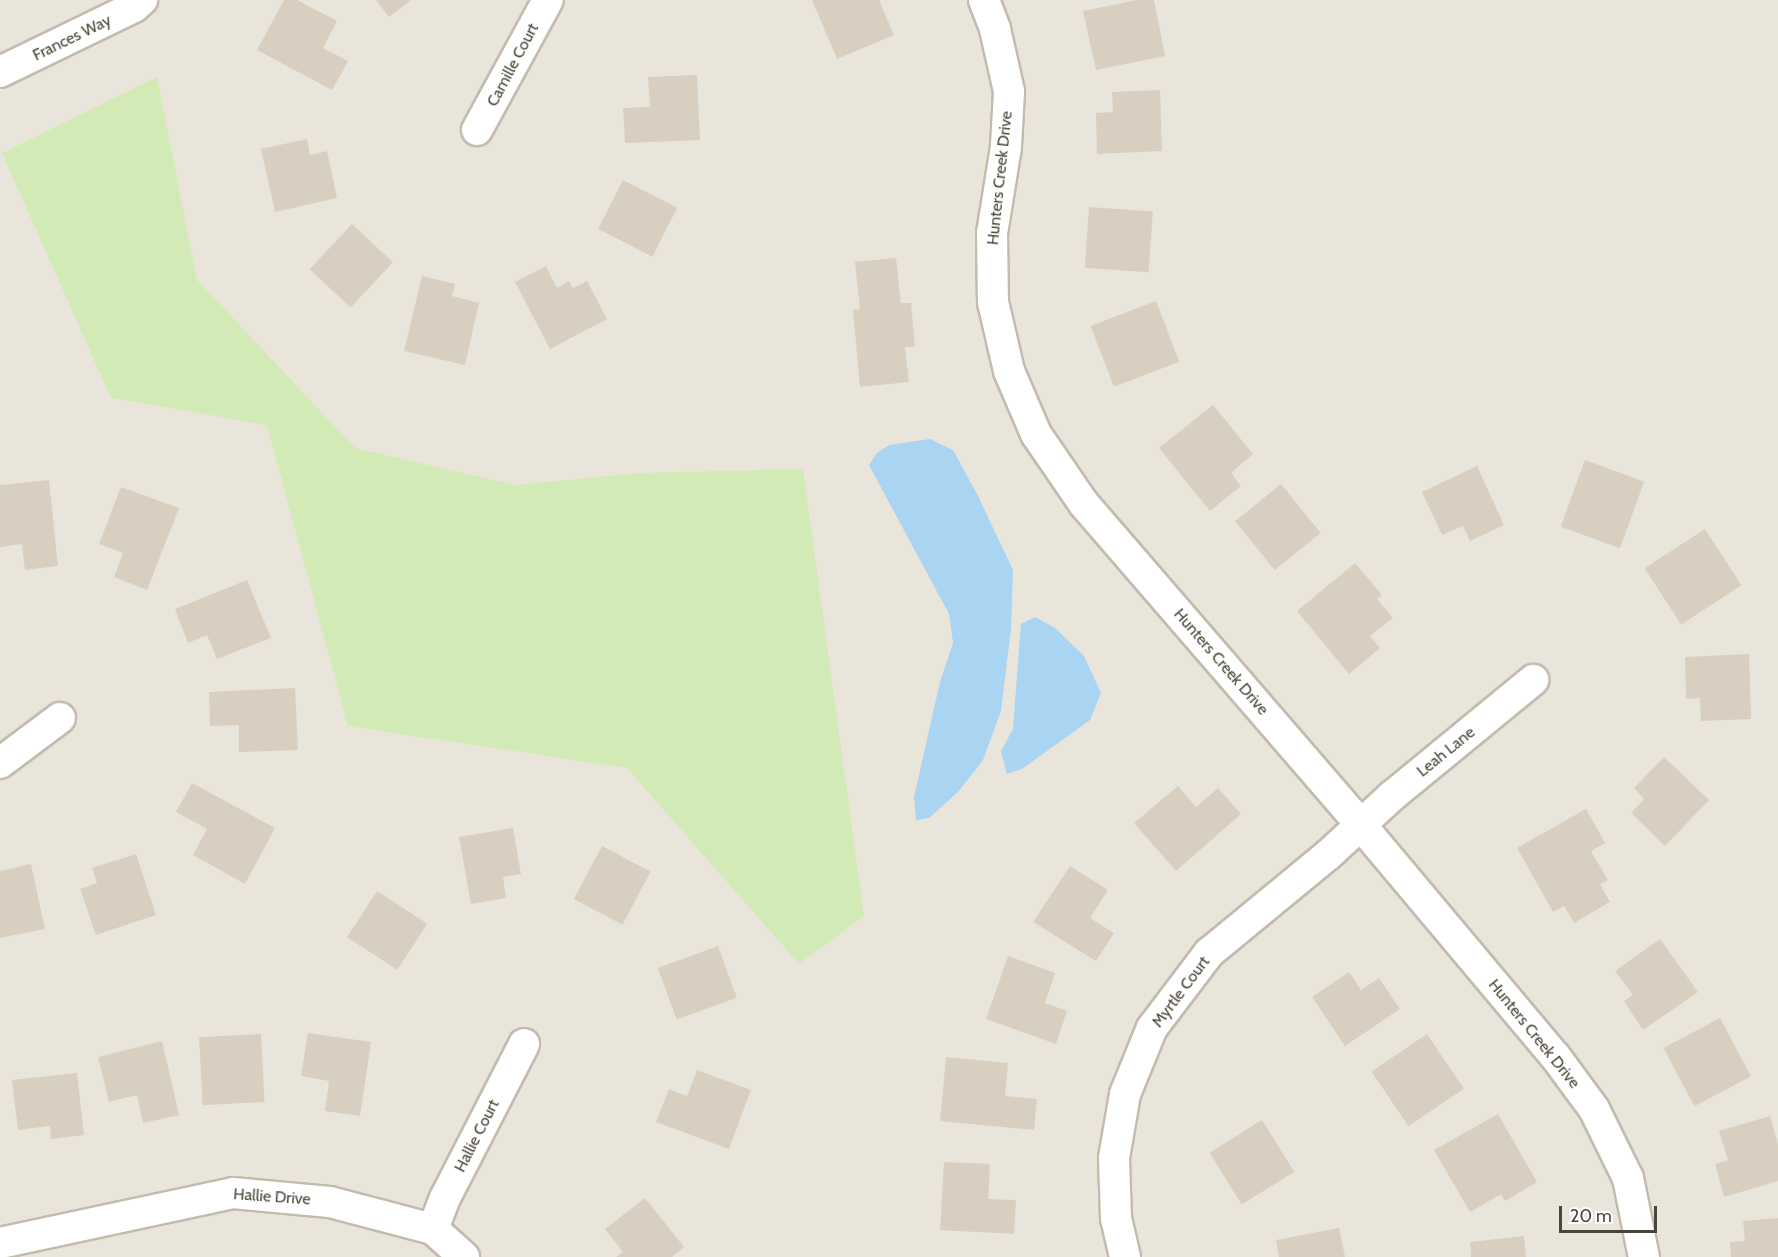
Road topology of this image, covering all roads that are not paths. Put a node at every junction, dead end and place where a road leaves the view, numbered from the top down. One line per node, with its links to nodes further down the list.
1 (142, 0): 4 (street, Frances Way)
2 (548, 0): 5 (street, Camille Court)
3 (984, 0): 9 (street, Hunters Creek Drive)
4 (0, 72)
5 (477, 130)
6 (1533, 680): 9 (street, Leah Lane)
7 (60, 718): 8 (street)
8 (0, 763)
9 (1360, 824): 14 (street, Myrtle Court); 15 (street, Hunters Creek Drive)
10 (524, 1044): 11 (street, Hallie Court)
11 (433, 1229): 12 (street, Hallie Drive); 13 (street, Hallie Drive)
12 (0, 1243)
13 (464, 1257)
14 (1125, 1257)
15 (1644, 1257)

